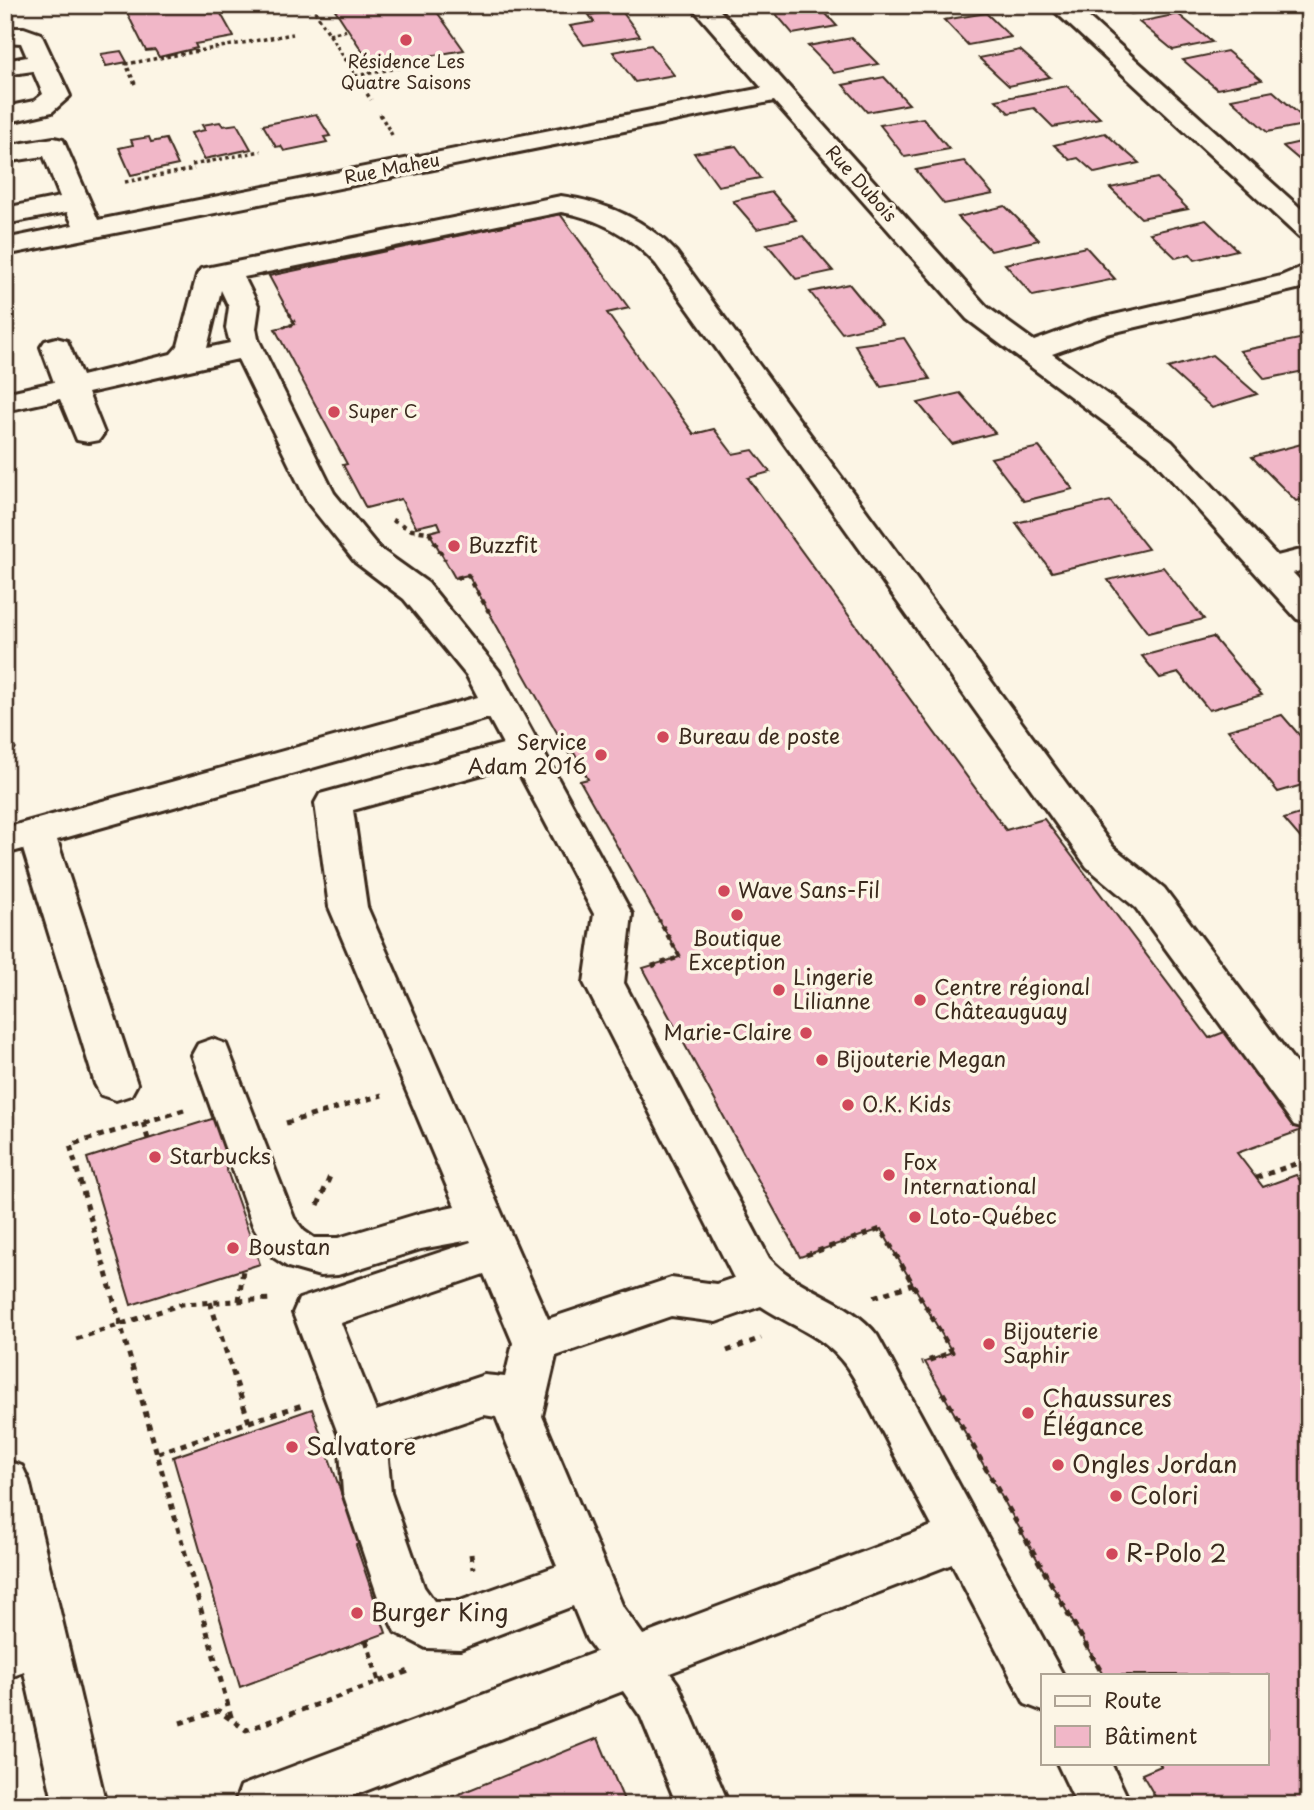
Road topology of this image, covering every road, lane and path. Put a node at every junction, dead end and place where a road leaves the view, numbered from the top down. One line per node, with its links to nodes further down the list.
1 (311, 5): 6 (path)
2 (702, 5): 13 (street, Rue Dubois)
3 (1060, 5): 24 (street)
4 (348, 30): 6 (path)
5 (293, 34): 12 (path)
6 (329, 34): 11 (path)
7 (5, 35): 8 (street)
8 (43, 62): 10 (street); 15 (street)
9 (413, 65): 11 (path)
10 (6, 72)
11 (355, 76): 14 (path)
12 (135, 84)
13 (779, 92): 23 (street, Rue Maheu); 30 (street, Rue Dubois)
14 (371, 100)
15 (5, 115)
16 (261, 151): 19 (path)
17 (5, 154): 21 (street)
18 (155, 170): 19 (path)
19 (157, 176): 20 (path)
20 (125, 182)
21 (76, 202): 22 (street); 23 (street)
22 (5, 216)
23 (89, 230): 25 (street, Rue Maheu)
24 (1309, 231)
25 (6, 244)
26 (1309, 273): 30 (street)
27 (219, 274): 29 (street); 31 (street); 51 (street)
28 (56, 347): 32 (street)
29 (248, 348): 31 (street); 38 (street)
30 (1029, 353): 36 (street, Rue Dubois)
31 (170, 365): 32 (street)
32 (70, 388): 33 (street); 34 (street)
33 (5, 402)
34 (89, 433)
35 (1309, 558): 36 (street)
36 (1269, 568): 37 (street, Rue Dubois)
37 (1309, 611)
38 (499, 703): 39 (street); 41 (street)
39 (429, 722): 42 (street); 44 (street)
40 (18, 744): 43 (path)
41 (525, 750): 44 (street); 63 (street)
42 (309, 756): 45 (street); 46 (street)
43 (5, 758)
44 (452, 770): 45 (street)
45 (333, 803): 60 (street)
46 (21, 837): 48 (street)
47 (212, 1055): 60 (street)
48 (116, 1084)
49 (365, 1100): 53 (path)
50 (188, 1109): 52 (path)
51 (1309, 1113)
52 (143, 1122): 54 (path); 68 (path)
53 (273, 1128)
54 (148, 1139)
55 (1309, 1159): 57 (path)
56 (331, 1174): 58 (path)
57 (1256, 1178)
58 (318, 1204)
59 (881, 1228): 62 (path)
60 (489, 1236): 70 (street); 78 (street)
61 (243, 1269): 66 (path)
62 (913, 1283): 64 (path); 71 (path)
63 (764, 1286): 70 (street); 81 (street)
64 (876, 1296)
65 (281, 1298): 66 (path)
66 (239, 1301): 67 (path)
67 (210, 1302): 68 (path); 77 (path)
68 (122, 1323): 69 (path); 79 (path)
69 (76, 1339)
70 (536, 1343): 73 (street)
71 (932, 1374)
72 (939, 1386): 87 (path)
73 (523, 1400): 78 (street); 82 (street)
74 (310, 1402): 75 (path)
75 (281, 1411): 76 (path); 77 (path)
76 (284, 1419)
77 (249, 1422): 79 (path)
78 (362, 1436): 82 (street)
79 (158, 1453): 90 (path)
80 (8, 1507): 84 (street)
81 (962, 1537): 85 (street); 89 (street)
82 (587, 1578): 85 (street)
83 (366, 1640): 88 (path)
84 (24, 1648): 93 (street)
85 (632, 1661): 94 (street); 95 (street)
86 (417, 1668): 88 (path)
87 (1103, 1674)
88 (379, 1681): 90 (path)
89 (1041, 1683)
90 (232, 1720): 91 (path)
91 (180, 1723)
92 (1084, 1764): 96 (street)
93 (80, 1805)
94 (260, 1805)
95 (703, 1805)
96 (1105, 1805)

